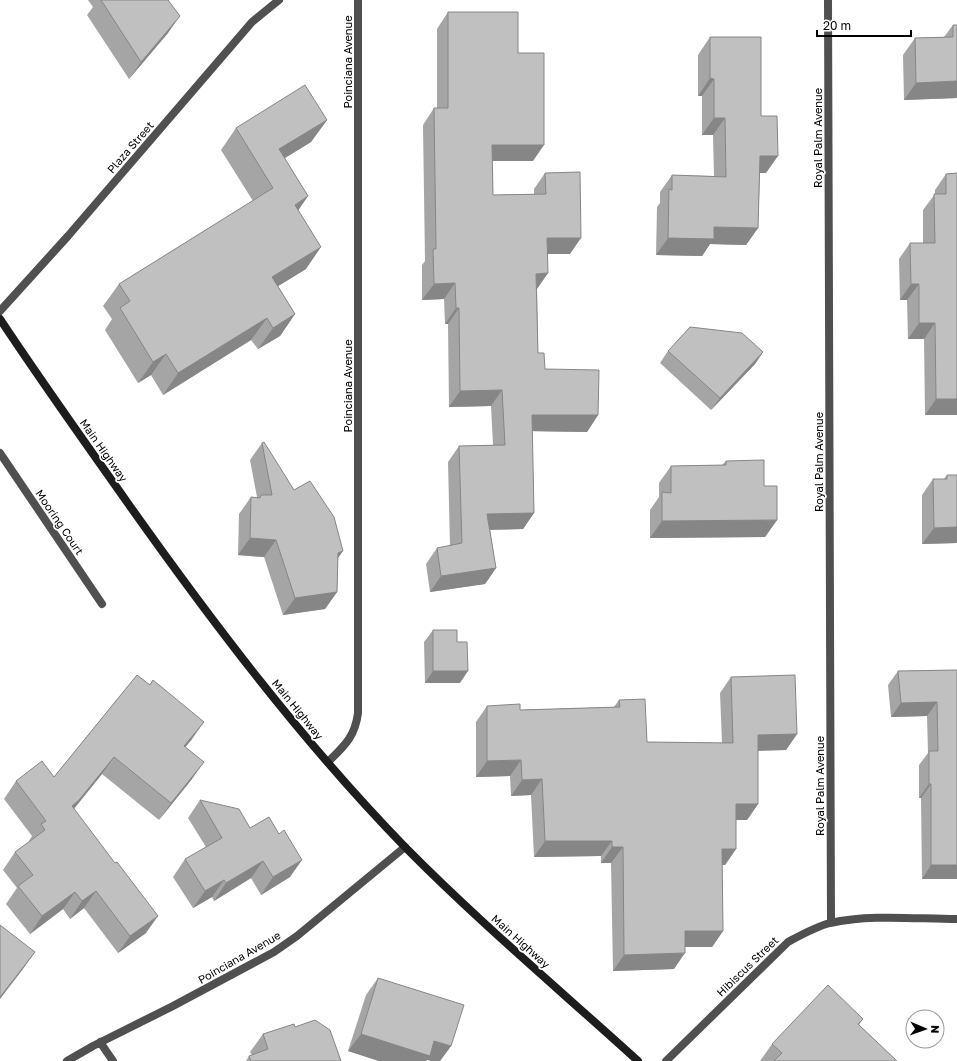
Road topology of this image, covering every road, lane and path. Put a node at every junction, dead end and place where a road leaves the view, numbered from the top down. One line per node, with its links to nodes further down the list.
1 (279, 0): 4 (street, Plaza Street)
2 (358, 0): 8 (street, Poinciana Avenue)
3 (828, 0): 11 (street, Royal Palm Avenue)
4 (0, 310)
5 (0, 319): 8 (main road, Main Highway)
6 (0, 453): 7 (street, Mooring Court)
7 (102, 604)
8 (328, 762): 9 (main road, Main Highway)
9 (405, 847): 12 (street, Poinciana Avenue); 15 (main road, Main Highway)
10 (957, 919): 11 (street, Hibiscus Street)
11 (831, 923): 16 (street, Hibiscus Street)
12 (100, 1042): 13 (street, Poinciana Avenue); 14 (street)
13 (68, 1061)
14 (113, 1061)
15 (638, 1061)
16 (666, 1061)

